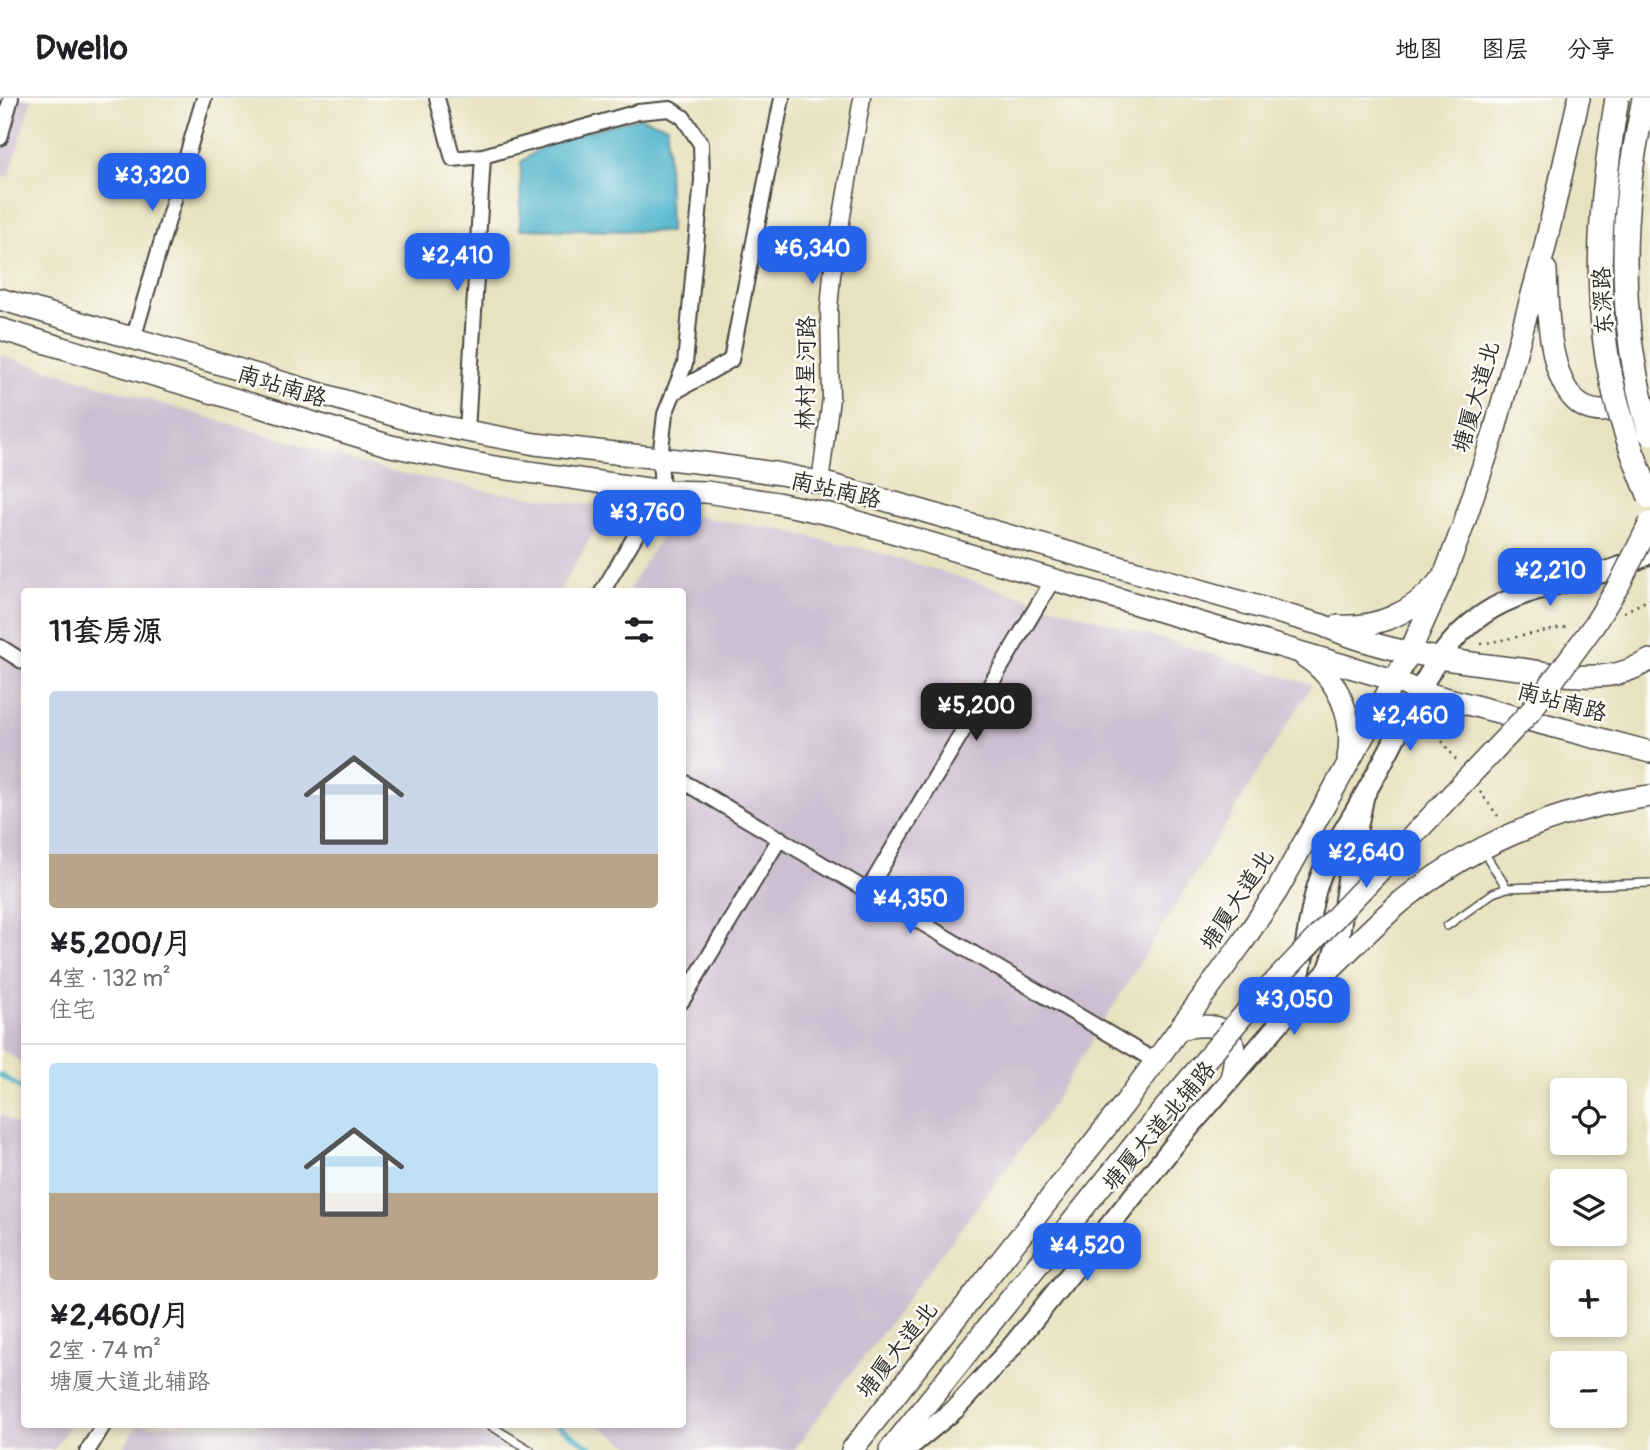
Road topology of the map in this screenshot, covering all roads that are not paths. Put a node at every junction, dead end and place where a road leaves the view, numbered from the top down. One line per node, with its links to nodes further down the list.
1 (12, 98): 9 (street)
2 (204, 98): 14 (street)
3 (437, 98): 10 (street)
4 (782, 98): 16 (street)
5 (862, 98): 20 (street, 林村星河路)
6 (1579, 98): 11 (main road, 塘厦大道北)
7 (1617, 98): 22 (highway, 东深路, bridge)
8 (1644, 98): 18 (highway, 东深路, bridge)
9 (0, 138)
10 (483, 156): 16 (street); 17 (street)
11 (1544, 251): 15 (main road); 25 (main road, 塘厦大道北)
12 (0, 299): 14 (main road, 南站南路)
13 (0, 329): 21 (main road, 南站南路)
14 (133, 338): 17 (main road, 南站南路)
15 (1650, 389)
16 (673, 393): 19 (street)
17 (467, 432): 19 (main road, 南站南路)
18 (1650, 433)
19 (660, 458): 20 (main road, 南站南路); 21 (street)
20 (820, 482): 28 (main road, 南站南路)
21 (662, 491): 26 (main road, 南站南路); 27 (street)
22 (1650, 497)
23 (1650, 523): 59 (main road, bridge)
24 (1650, 553): 32 (main road, 塘厦大道北辅路)
25 (1444, 576): 28 (main road); 31 (main road, 塘厦大道北)
26 (1054, 578): 30 (main road, 南站南路); 46 (street)
27 (604, 588)
28 (1322, 625): 31 (main road, 南站南路)
29 (0, 647): 33 (street)
30 (1296, 650): 35 (main road, 南站南路); 38 (main road)
31 (1409, 654): 32 (main road, 南站南路); 35 (main road, 塘厦大道北)
32 (1438, 659): 34 (main road, 南站南路); 36 (main road, 塘厦大道北辅路)
33 (21, 660)
34 (1650, 660)
35 (1394, 680): 36 (main road, 南站南路); 38 (main road, 塘厦大道北)
36 (1419, 691): 37 (main road, 南站南路); 40 (main road, 塘厦大道北辅路)
37 (1650, 752)
38 (1345, 770): 51 (main road, 塘厦大道北)
39 (686, 783): 42 (street)
40 (1364, 796): 48 (main road, 塘厦大道北辅路); 50 (main road, 塘厦大道北辅路)
41 (1650, 796): 43 (main road)
42 (780, 838): 46 (street); 49 (street)
43 (1481, 848): 45 (lane); 48 (main road)
44 (1650, 883): 45 (lane)
45 (1507, 888): 47 (lane)
46 (868, 890): 52 (street)
47 (1447, 926)
48 (1328, 971): 50 (main road, 塘厦大道北辅路)
49 (686, 994)
50 (1282, 1020): 53 (main road, 塘厦大道北辅路)
51 (1179, 1029): 52 (main road, 塘厦大道北); 53 (main road)
52 (1155, 1061): 58 (main road, 塘厦大道北)
53 (1231, 1078): 60 (main road, 塘厦大道北辅路)
54 (102, 1428): 56 (street)
55 (494, 1428): 57 (lane)
56 (88, 1450)
57 (530, 1450)
58 (852, 1450)
59 (890, 1450)
60 (905, 1450)

